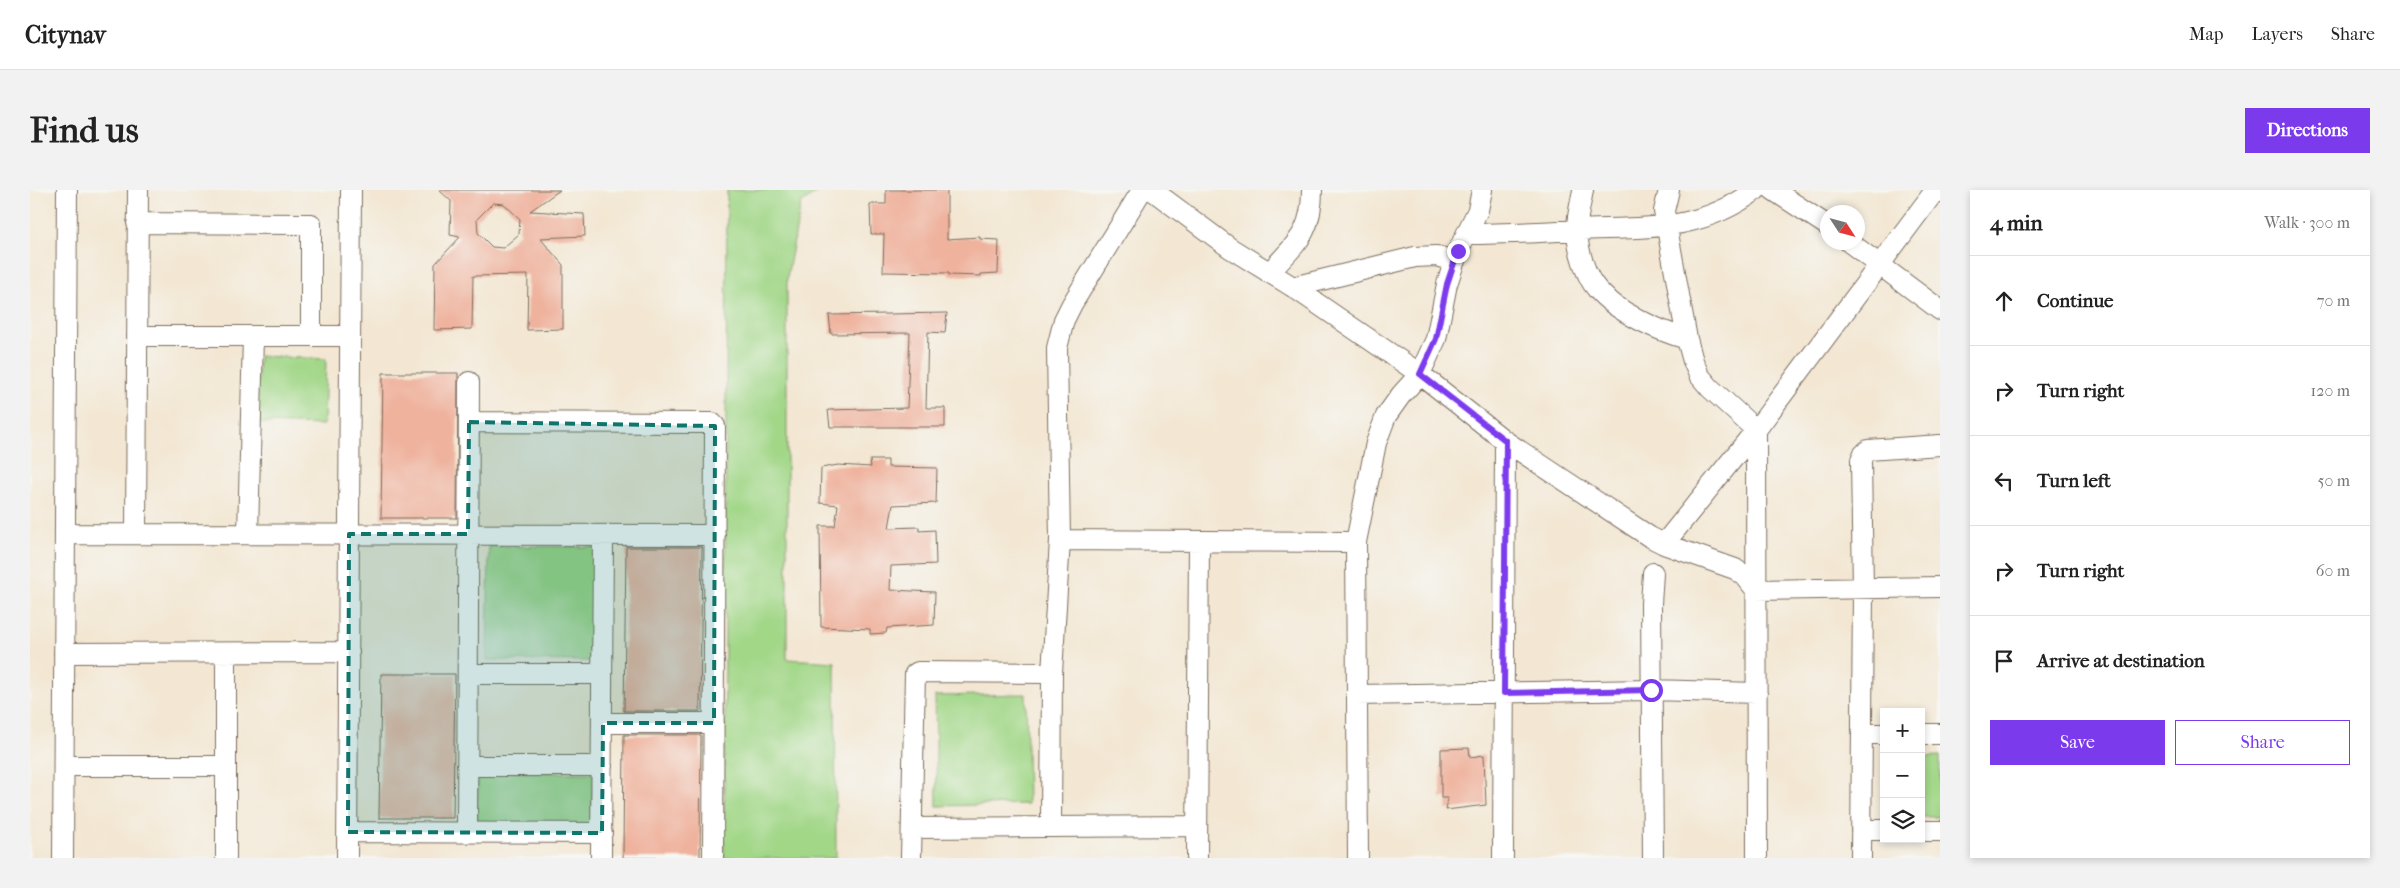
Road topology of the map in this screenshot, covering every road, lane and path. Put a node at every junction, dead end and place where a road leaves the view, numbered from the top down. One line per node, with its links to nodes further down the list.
1 (68, 190): 35 (street)
2 (138, 190): 14 (street)
3 (351, 190): 27 (street)
4 (1142, 190): 42 (street)
5 (1152, 190): 21 (street)
6 (1312, 190): 21 (street)
7 (1482, 190): 17 (street)
8 (1583, 190): 16 (street)
9 (1669, 190): 15 (street)
10 (1756, 190): 15 (street)
11 (1773, 190): 13 (street)
12 (1936, 191): 20 (street)
13 (1820, 221)
14 (138, 223): 24 (street); 26 (street)
15 (1667, 226): 16 (street); 28 (street)
16 (1576, 230): 17 (street); 28 (street)
17 (1467, 234): 19 (street)
18 (1859, 250): 20 (street)
19 (1455, 260): 22 (street); 29 (street)
20 (1879, 265): 23 (street); 32 (street)
21 (1269, 274): 22 (street)
22 (1292, 287): 29 (street)
23 (1940, 310)
24 (137, 336): 25 (street); 36 (street)
25 (253, 336): 26 (street); 37 (street)
26 (311, 336): 27 (street)
27 (350, 336): 38 (street)
28 (1687, 339): 32 (street)
29 (1420, 374): 33 (street); 44 (street)
30 (469, 382): 31 (street)
31 (469, 422): 39 (street); 41 (street)
32 (1756, 430): 45 (street); 49 (street)
33 (1506, 441): 45 (street); 58 (street)
34 (1940, 445): 48 (street)
35 (65, 534): 36 (street); 51 (street)
36 (136, 534): 37 (street)
37 (248, 534): 38 (street)
38 (349, 534): 39 (street); 50 (street)
39 (468, 534): 40 (street); 54 (street)
40 (603, 535): 41 (street); 55 (street)
41 (715, 535): 61 (street)
42 (1060, 540): 43 (street); 53 (street)
43 (1199, 541): 44 (street); 71 (street)
44 (1356, 542): 59 (street)
45 (1664, 544): 49 (street)
46 (1653, 573): 56 (street)
47 (1940, 587): 48 (street)
48 (1863, 588): 49 (street); 62 (street)
49 (1756, 590): 57 (street)
50 (349, 652): 52 (street); 77 (street)
51 (64, 653): 52 (street); 66 (street)
52 (226, 653): 67 (street)
53 (1052, 672): 70 (street); 72 (street)
54 (468, 674): 55 (street); 68 (street)
55 (602, 674): 60 (street)
56 (1651, 690): 57 (street); 58 (street); 89 (street)
57 (1757, 692): 90 (street)
58 (1504, 693): 59 (street); 88 (street)
59 (1357, 695): 87 (street)
60 (602, 723): 61 (street); 69 (street)
61 (714, 723): 84 (street)
62 (1862, 734): 63 (street); 73 (street)
63 (1880, 734)
64 (1925, 734): 65 (street)
65 (1940, 734)
66 (64, 766): 67 (street); 80 (street)
67 (226, 766): 81 (street)
68 (467, 766): 69 (street); 78 (street)
69 (602, 766): 79 (street)
70 (1051, 826): 71 (street); 72 (street)
71 (1197, 826): 86 (street)
72 (912, 828): 85 (street)
73 (1861, 830): 74 (street); 91 (street)
74 (1880, 830)
75 (1925, 830): 76 (street)
76 (1940, 831)
77 (348, 832): 78 (street); 82 (street)
78 (467, 832): 79 (street)
79 (602, 833): 83 (street)
80 (63, 858)
81 (226, 858)
82 (347, 858)
83 (601, 858)
84 (714, 858)
85 (911, 858)
86 (1197, 858)
87 (1358, 858)
88 (1503, 858)
89 (1653, 858)
90 (1758, 858)
91 (1861, 858)

